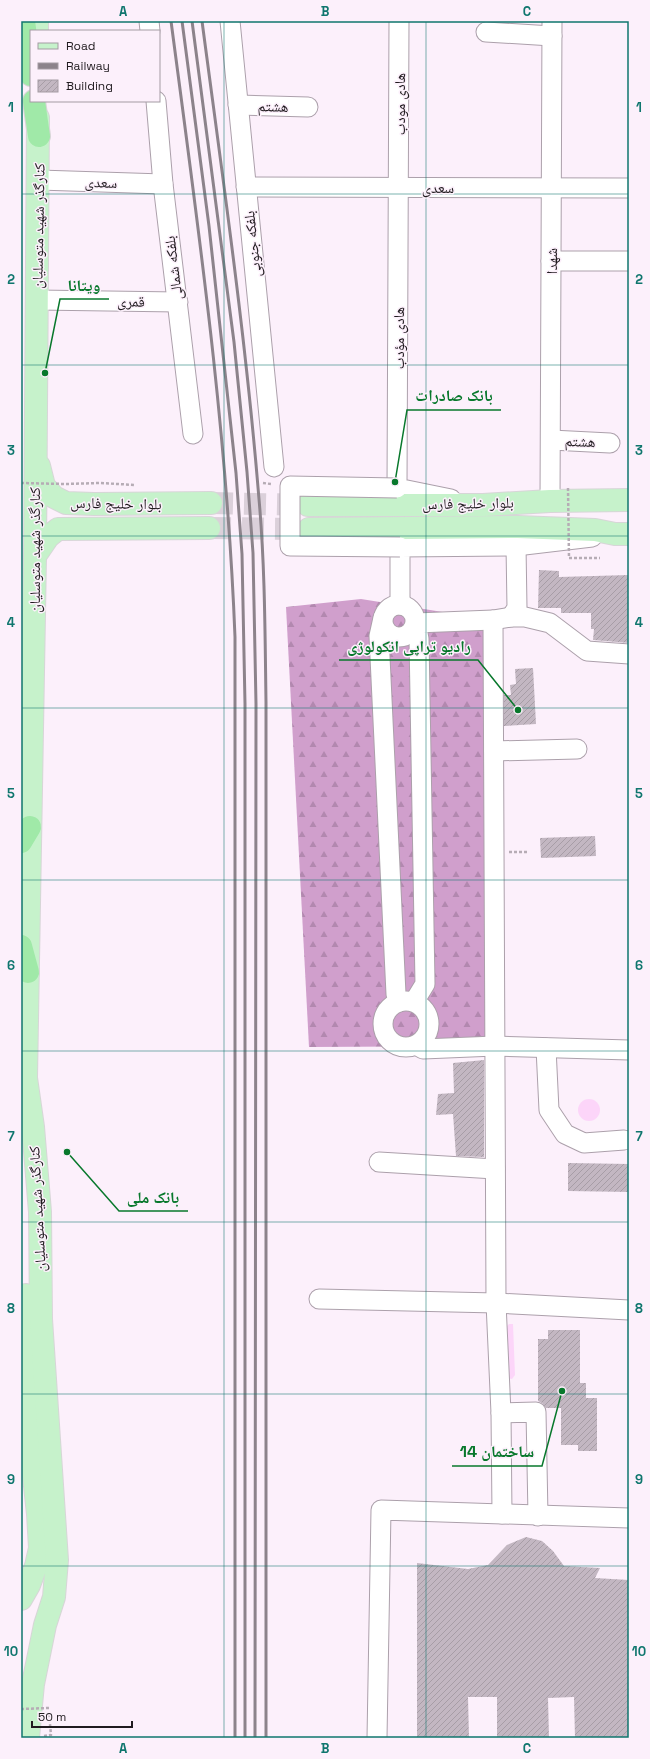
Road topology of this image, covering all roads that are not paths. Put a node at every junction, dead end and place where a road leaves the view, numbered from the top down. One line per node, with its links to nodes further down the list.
1 (24, 21): 6 (highway)
2 (230, 21): 10 (street, بلفکه جنوبی)
3 (399, 21): 16 (street, هادی مودب)
4 (552, 28): 5 (street); 17 (street, شهدا)
5 (486, 32)
6 (30, 67)
7 (34, 102): 12 (highway)
8 (38, 102): 12 (main road, کنارگذر شهید متوسلیان)
9 (156, 102): 14 (street, بلفکه شمالی)
10 (238, 105): 11 (street, هشتم); 15 (street, بلفکه جنوبی)
11 (308, 107)
12 (39, 136): 13 (main road, کنارگذر شهید متوسلیان)
13 (39, 180): 14 (street, سعدی); 21 (main road, کنارگذر شهید متوسلیان)
14 (163, 184): 22 (street, بلفکه شمالی)
15 (246, 187): 16 (street, سعدی); 27 (street, بلفکه جنوبی)
16 (398, 187): 17 (street, سعدی); 28 (street, هادی مؤدب)
17 (552, 187): 18 (street, سعدی); 19 (street, شهدا)
18 (629, 188)
19 (551, 260): 20 (street); 24 (street, شهدا)
20 (628, 261)
21 (37, 300): 22 (street, قمری); 26 (main road, کنارگذر شهید متوسلیان)
22 (178, 302): 23 (street, بلفکه شمالی)
23 (193, 434)
24 (550, 440): 25 (street, هشتم); 29 (street, شهدا)
25 (610, 443)
26 (34, 447): 31 (main road, بلوار خلیج فارس); 39 (main road, کنارگذر شهید متوسلیان)
27 (274, 467)
28 (397, 488): 32 (street); 38 (street, bridge)
29 (550, 500): 30 (main road, بلوار خلیج فارس); 32 (main road, بلوار خلیج فارس)
30 (629, 500)
31 (211, 503)
32 (483, 504): 33 (main road, بلوار خلیج فارس)
33 (308, 505)
34 (209, 528): 39 (main road, بلوار خلیج فارس)
35 (309, 529): 36 (main road, بلوار خلیج فارس)
36 (622, 534): 37 (street)
37 (516, 546): 38 (street); 42 (street)
38 (400, 547): 40 (street)
39 (34, 556): 47 (main road, کنارگذر شهید متوسلیان)
40 (400, 605): 41 (street); 43 (street)
41 (383, 618): 43 (street); 50 (street)
42 (502, 618): 43 (street); 44 (street); 46 (street)
43 (416, 623): 50 (street)
44 (629, 654)
45 (577, 749): 46 (street)
46 (494, 751): 52 (street)
47 (26, 835): 49 (main road, کنارگذر شهید متوسلیان)
48 (21, 946): 49 (highway)
49 (28, 972): 55 (main road, کنارگذر شهید متوسلیان)
50 (406, 1002): 51 (street); 51 (street)
51 (416, 1045): 52 (street)
52 (495, 1046): 53 (street); 58 (street)
53 (546, 1048): 54 (street); 56 (street)
54 (629, 1050)
55 (26, 1078): 62 (main road); 69 (main road, کنارگذر شهید متوسلیان)
56 (624, 1140)
57 (379, 1162): 58 (street)
58 (495, 1169): 60 (street)
59 (319, 1299): 60 (street)
60 (496, 1304): 61 (street); 63 (street)
61 (629, 1310)
62 (26, 1401): 64 (main road); 68 (main road)
63 (501, 1413): 65 (street); 66 (street)
64 (21, 1470)
65 (502, 1514): 66 (street); 70 (street)
66 (538, 1516): 67 (street)
67 (629, 1518)
68 (21, 1599)
69 (28, 1738)
70 (377, 1738)

